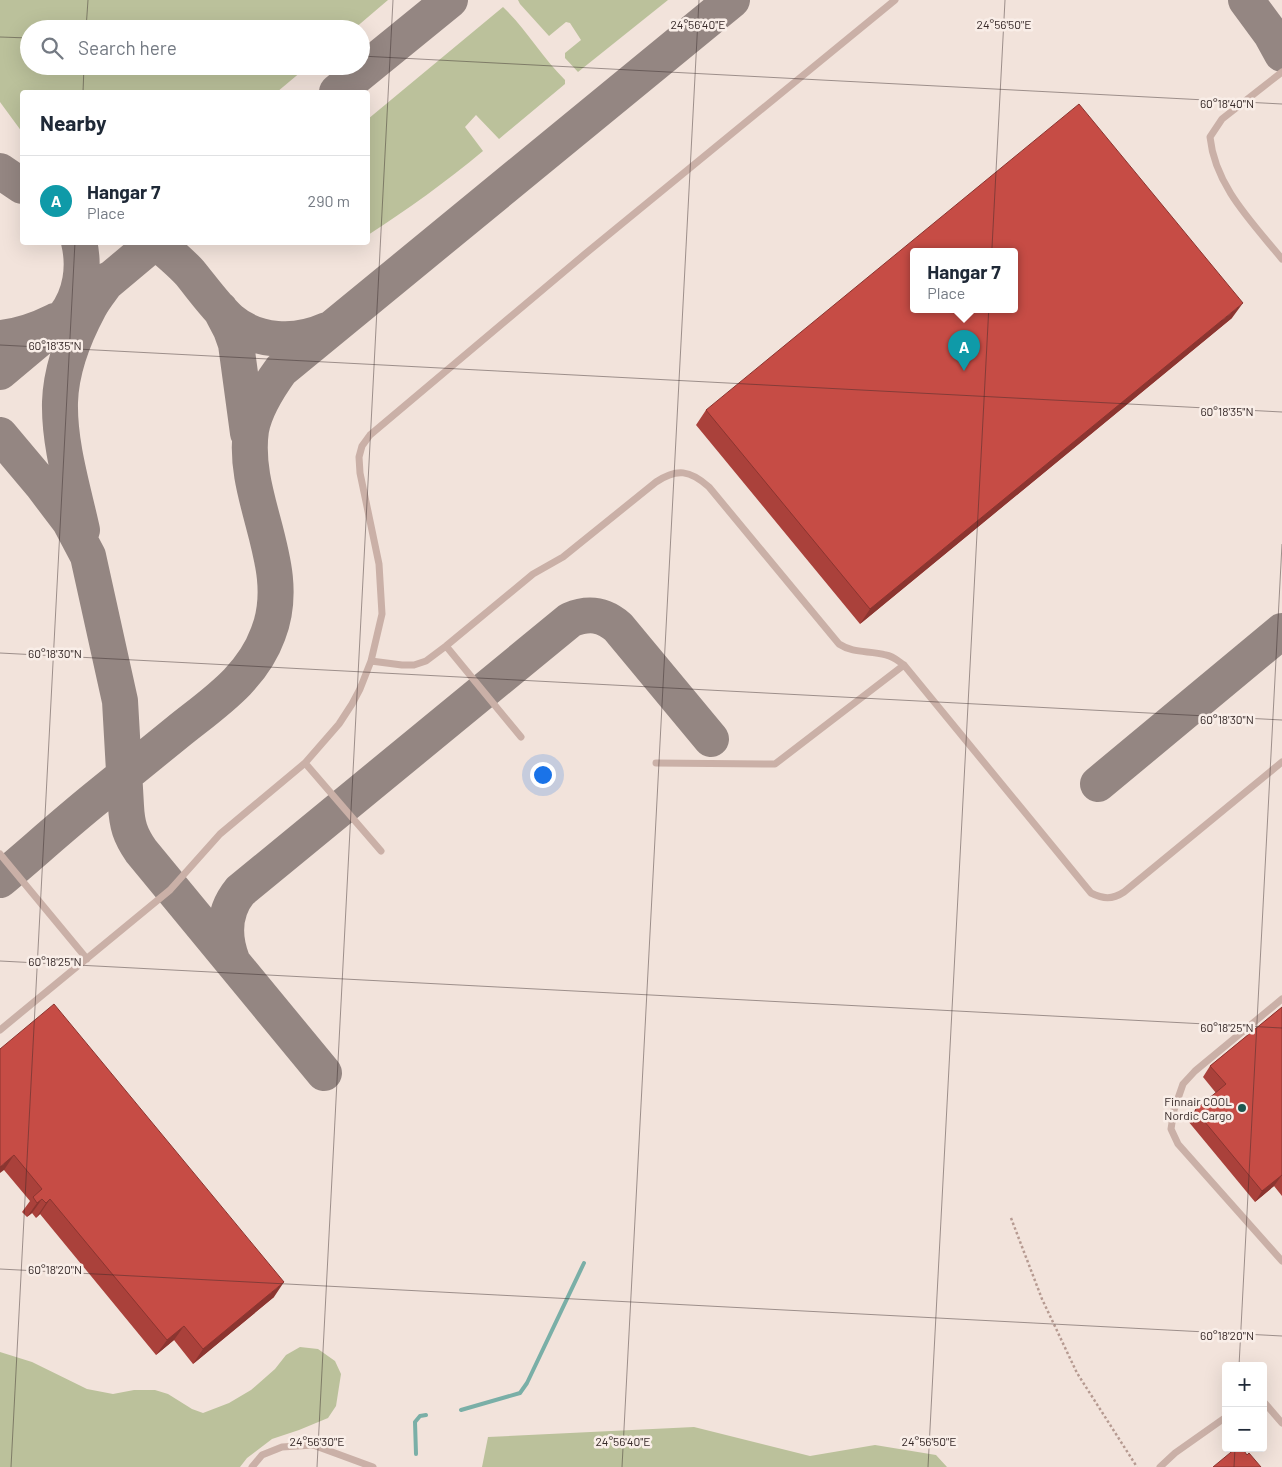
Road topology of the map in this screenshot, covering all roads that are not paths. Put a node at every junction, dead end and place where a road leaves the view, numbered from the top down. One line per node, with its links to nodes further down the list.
1 (895, 0): 5 (lane)
2 (1282, 72): 3 (lane)
3 (1282, 259)
4 (446, 646): 5 (lane); 6 (lane); 7 (lane)
5 (371, 661): 9 (lane)
6 (904, 665): 8 (lane); 10 (lane)
7 (522, 737)
8 (1282, 762)
9 (305, 763): 11 (lane); 13 (lane)
10 (656, 764)
11 (382, 851)
12 (0, 854): 13 (lane)
13 (87, 959): 15 (lane)
14 (1282, 999): 16 (lane)
15 (0, 1030)
16 (1282, 1260)
17 (1267, 1406): 19 (lane)
18 (1222, 1420): 22 (lane)
19 (1282, 1423)
20 (252, 1467): 21 (lane)
21 (373, 1467)
22 (1160, 1467)

